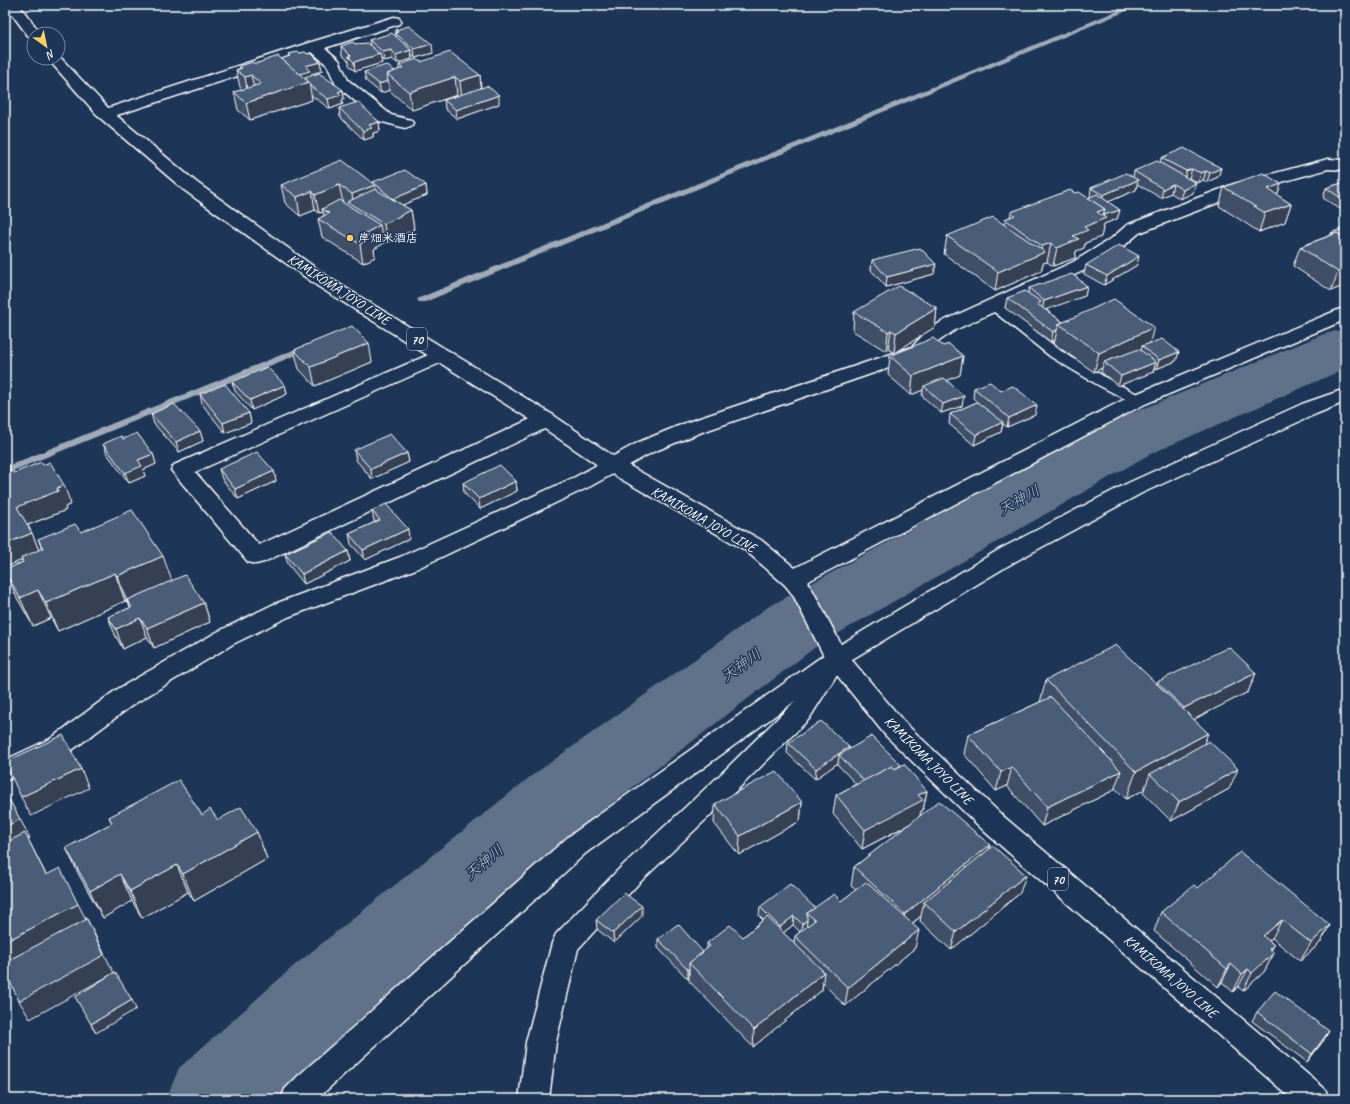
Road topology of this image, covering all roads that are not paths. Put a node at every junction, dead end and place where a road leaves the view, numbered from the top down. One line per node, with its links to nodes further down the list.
1 (12, 5): 3 (street)
2 (394, 21): 4 (street)
3 (28, 26)
4 (313, 46): 6 (street); 7 (street)
5 (61, 66): 6 (street, KAMIKOMA JOYO LINE / 70)
6 (105, 114): 11 (street, KAMIKOMA JOYO LINE / 70)
7 (406, 123)
8 (1345, 165): 9 (street)
9 (995, 303): 13 (lane); 15 (street)
10 (1345, 313): 13 (street)
11 (442, 354): 14 (street, KAMIKOMA JOYO LINE / 70); 14 (street)
12 (1345, 395): 17 (street)
13 (1138, 400): 16 (street)
14 (546, 420): 15 (street, KAMIKOMA JOYO LINE / 70)
15 (612, 465): 16 (street, KAMIKOMA JOYO LINE / 70); 18 (street)
16 (798, 585): 17 (street, KAMIKOMA JOYO LINE / 70)
17 (831, 647): 19 (street); 20 (street); 21 (street, KAMIKOMA JOYO LINE / 70)
18 (5, 771)
19 (296, 1099)
20 (534, 1099)
21 (1314, 1099)

